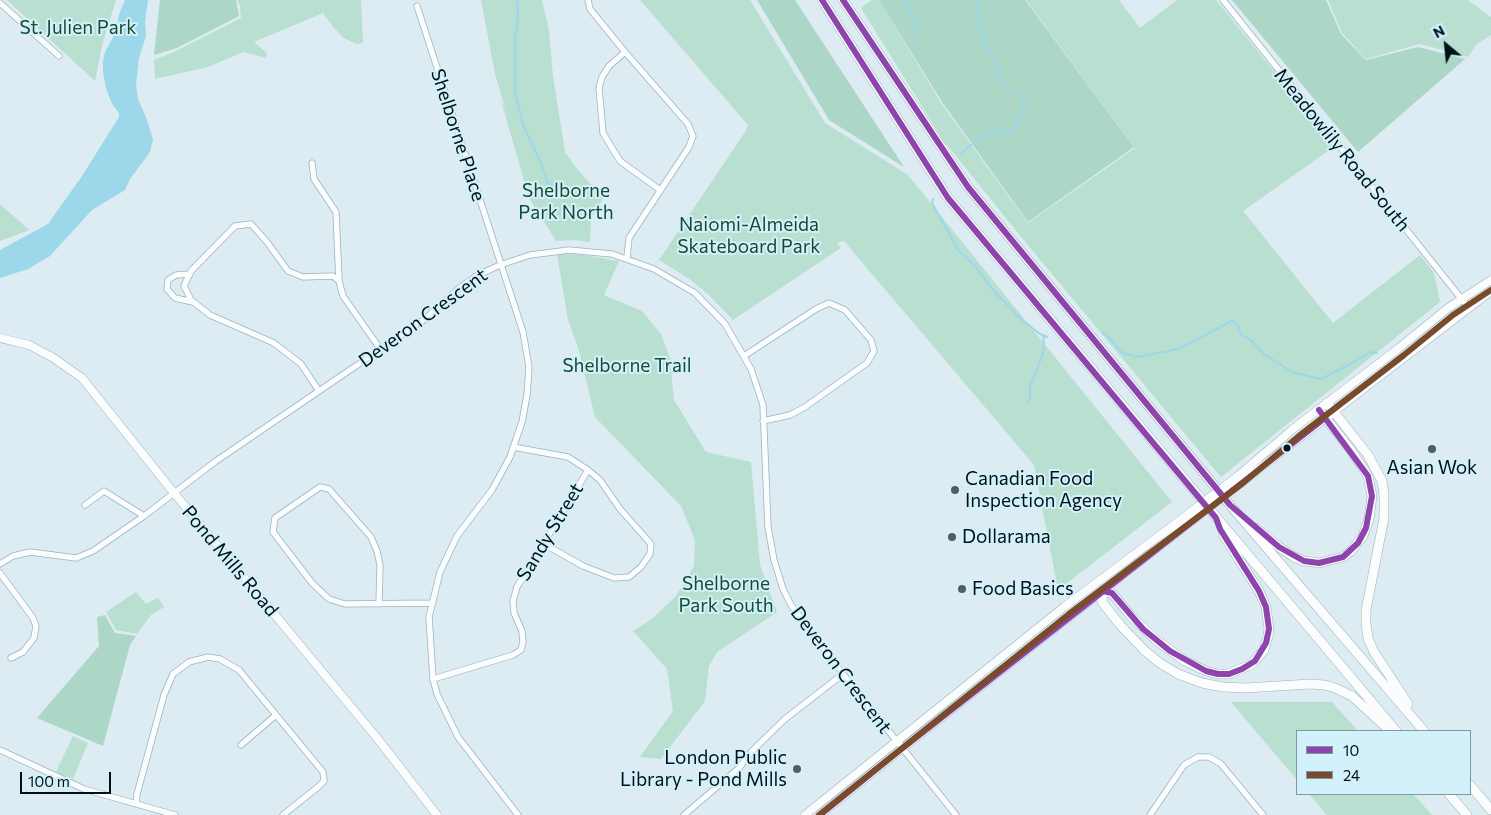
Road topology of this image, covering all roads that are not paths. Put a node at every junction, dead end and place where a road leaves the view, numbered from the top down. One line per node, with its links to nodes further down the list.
1 (588, 0): 7 (street)
2 (822, 0): 36 (highway)
3 (843, 0): 33 (highway)
4 (1223, 0): 17 (street, Meadowlily Road South)
5 (0, 3): 8 (street)
6 (417, 6): 12 (street, Shelborne Place)
7 (625, 52): 10 (street); 10 (street)
8 (59, 56)
9 (312, 163): 15 (street)
10 (660, 190): 11 (street)
11 (627, 258): 12 (street, Deveron Crescent); 22 (street, Deveron Crescent)
12 (500, 265): 21 (street, Deveron Crescent); 29 (street, Shelborne Place)
13 (190, 274): 15 (street); 18 (street); 18 (street)
14 (1491, 280): 17 (main road)
15 (339, 281): 21 (street)
16 (1491, 291): 19 (main road)
17 (1462, 300): 19 (street, Meadowlily Road South); 24 (main road)
18 (193, 302): 23 (street)
19 (1468, 307): 26 (main road)
20 (0, 338): 32 (main road, Pond Mills Road)
21 (381, 350): 23 (street, Deveron Crescent)
22 (744, 356): 28 (street, Deveron Crescent); 28 (street)
23 (319, 391): 32 (street, Deveron Crescent)
24 (1327, 403): 25 (main road); 26 (highway)
25 (1319, 410): 27 (highway); 31 (main road)
26 (1334, 412): 27 (main road); 52 (highway)
27 (1325, 418): 31 (main road); 33 (highway)
28 (763, 421): 46 (street, Deveron Crescent)
29 (513, 447): 30 (street); 43 (street, Shelborne Place)
30 (588, 470): 38 (street, Sandy Street); 38 (street)
31 (1240, 479): 37 (main road, bridge)
32 (174, 493): 35 (street, Deveron Crescent); 64 (main road, Pond Mills Road)
33 (1230, 504): 51 (highway)
34 (86, 505): 35 (street)
35 (144, 516): 39 (street, Deveron Crescent)
36 (1216, 518): 42 (highway); 50 (highway)
37 (1186, 520): 41 (main road); 42 (main road)
38 (544, 544): 47 (street, Sandy Street)
39 (0, 564)
40 (0, 573): 45 (street)
41 (1096, 582): 42 (main road); 53 (main road)
42 (1103, 591): 49 (highway); 55 (main road)
43 (432, 603): 44 (street); 47 (street, Shelborne Place)
44 (379, 604): 44 (street)
45 (11, 658)
46 (843, 674): 53 (street, Deveron Crescent); 65 (street)
47 (433, 678): 61 (street, Shelborne Place)
48 (276, 715): 54 (street); 59 (street); 63 (street)
49 (1389, 730)
50 (1395, 730)
51 (1424, 730)
52 (1424, 730)
53 (896, 741): 55 (street, Deveron Crescent); 66 (main road)
54 (241, 744)
55 (902, 749): 67 (main road); 68 (street, Deveron Crescent)
56 (0, 750): 59 (street)
57 (1471, 786): 60 (highway)
58 (1450, 795): 71 (highway)
59 (136, 804): 62 (street)
60 (1491, 810)
61 (516, 814)
62 (175, 815)
63 (282, 815)
64 (437, 815)
65 (684, 815)
66 (805, 815)
67 (820, 815)
68 (956, 815)
69 (1150, 815): 70 (street)
70 (1263, 815)
71 (1467, 815)

